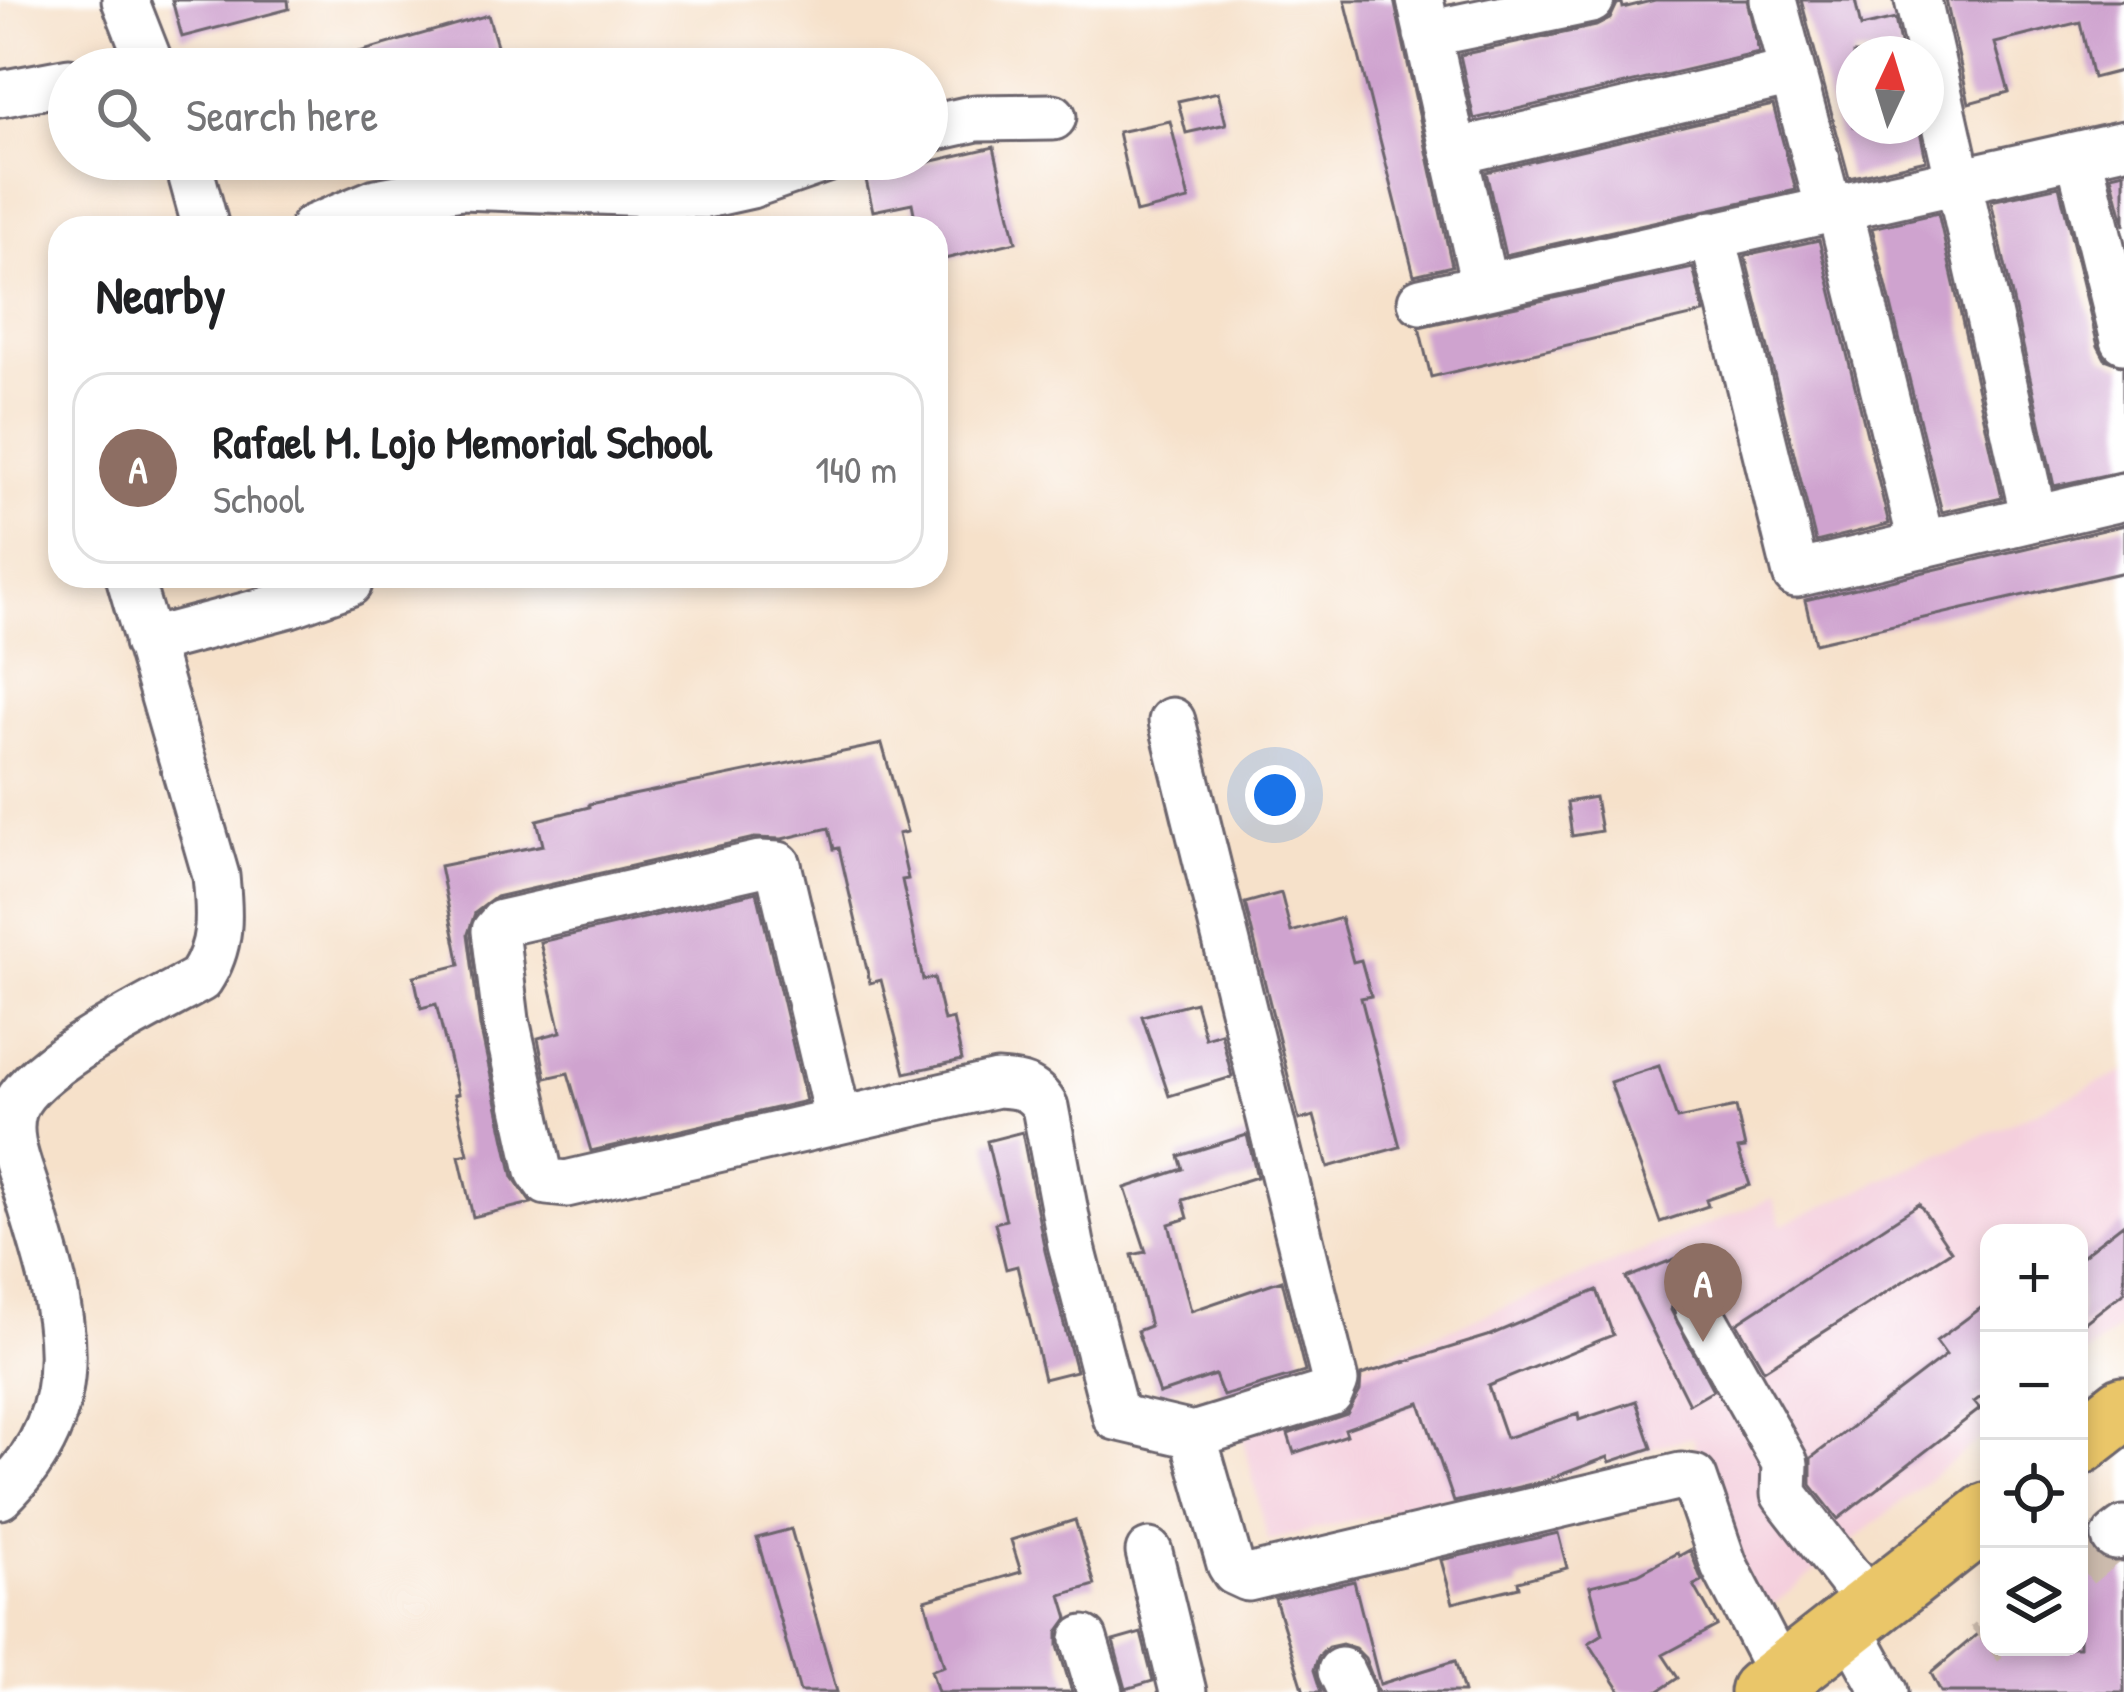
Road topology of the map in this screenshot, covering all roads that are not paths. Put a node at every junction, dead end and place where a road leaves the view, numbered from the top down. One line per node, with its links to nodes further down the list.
1 (125, 0): 6 (street)
2 (1591, 0): 5 (street)
3 (1773, 0): 7 (street)
4 (1918, 0): 17 (street)
5 (1424, 17): 13 (street)
6 (144, 48)
7 (1791, 73): 13 (street); 18 (street)
8 (48, 85): 9 (street)
9 (0, 94)
10 (1053, 118): 11 (street)
11 (948, 124)
12 (2124, 144): 14 (street)
13 (1454, 152): 22 (street)
14 (2079, 156): 17 (street); 24 (street)
15 (193, 180): 19 (street)
16 (765, 180): 20 (street)
17 (1959, 180): 18 (street); 26 (street)
18 (1834, 207): 21 (street); 27 (street)
19 (203, 216)
20 (342, 216)
21 (1712, 234): 22 (street); 27 (street)
22 (1484, 285): 23 (street)
23 (1421, 301)
24 (2124, 340)
25 (2124, 497): 26 (street)
26 (2034, 518): 27 (street)
27 (1922, 544)
28 (132, 588): 30 (street)
29 (335, 588): 30 (street)
30 (147, 642): 37 (street)
31 (1172, 721): 35 (street)
32 (838, 1119): 32 (street); 35 (street)
33 (1698, 1309): 40 (street)
34 (2124, 1408): 36 (highway)
35 (1193, 1435): 42 (street)
36 (2084, 1440)
37 (0, 1496)
38 (1980, 1521): 40 (highway)
39 (1149, 1552): 44 (street)
40 (1858, 1614): 42 (highway); 45 (street)
41 (1084, 1639): 43 (street)
42 (1772, 1684)
43 (1100, 1692)
44 (1183, 1692)
45 (1885, 1692)

